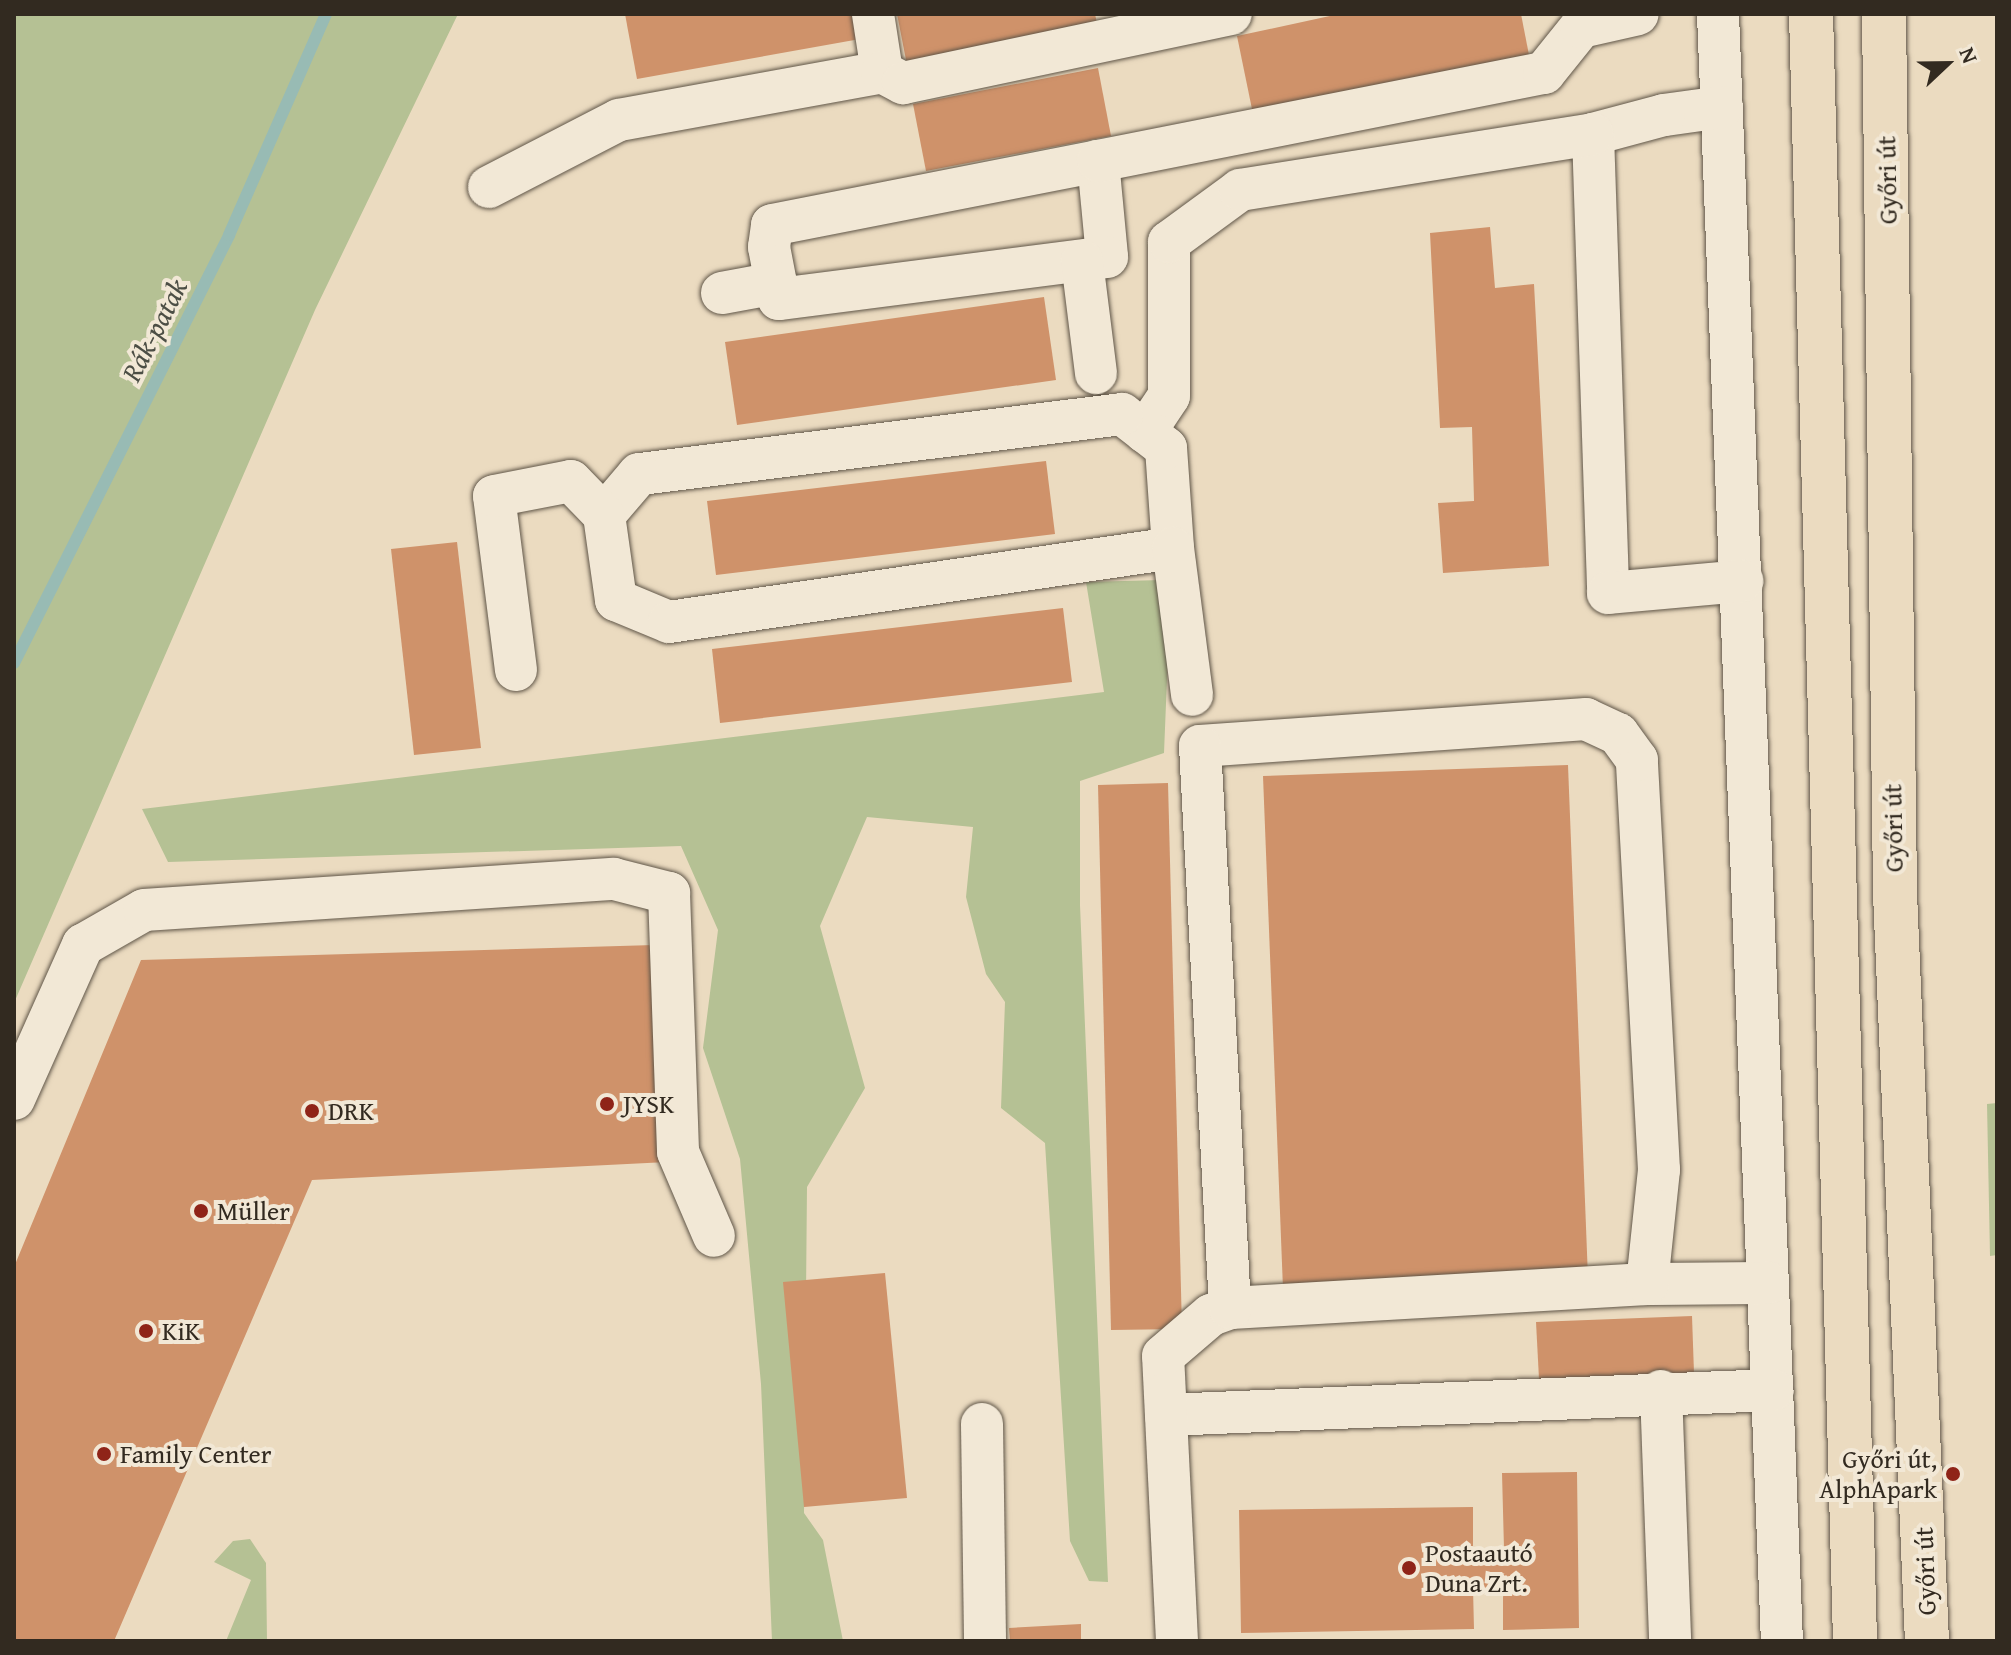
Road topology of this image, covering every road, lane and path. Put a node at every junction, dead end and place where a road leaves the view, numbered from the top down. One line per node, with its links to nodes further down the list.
1 (873, 14): 8 (lane)
2 (1231, 14): 7 (lane)
3 (1638, 14): 11 (lane)
4 (1718, 14): 9 (lane)
5 (1811, 14): 36 (main road)
6 (1884, 14): 37 (main road, Győri út)
7 (1117, 26): 8 (lane)
8 (882, 72): 12 (lane)
9 (1722, 107): 10 (lane); 20 (lane)
10 (1593, 134): 17 (lane); 20 (lane)
11 (1098, 161): 13 (lane); 14 (lane)
12 (489, 187)
13 (1082, 261): 14 (lane); 16 (lane)
14 (776, 283): 15 (lane)
15 (722, 293)
16 (1096, 373)
17 (1145, 432): 18 (lane); 19 (lane)
18 (604, 515): 19 (lane); 21 (lane)
19 (1173, 548): 22 (lane)
20 (1742, 581): 25 (lane)
21 (516, 670)
22 (1192, 695)
23 (14, 1099): 24 (lane)
24 (714, 1236)
25 (1768, 1283): 26 (lane); 28 (lane)
26 (1647, 1284): 27 (lane); 27 (lane)
27 (1230, 1308): 30 (lane)
28 (1772, 1390): 29 (lane); 35 (lane)
29 (1661, 1391): 30 (lane); 34 (lane)
30 (1166, 1415): 33 (lane)
31 (982, 1424): 32 (lane)
32 (985, 1641)
33 (1177, 1641)
34 (1670, 1641)
35 (1782, 1641)
36 (1855, 1641)
37 (1927, 1641)

